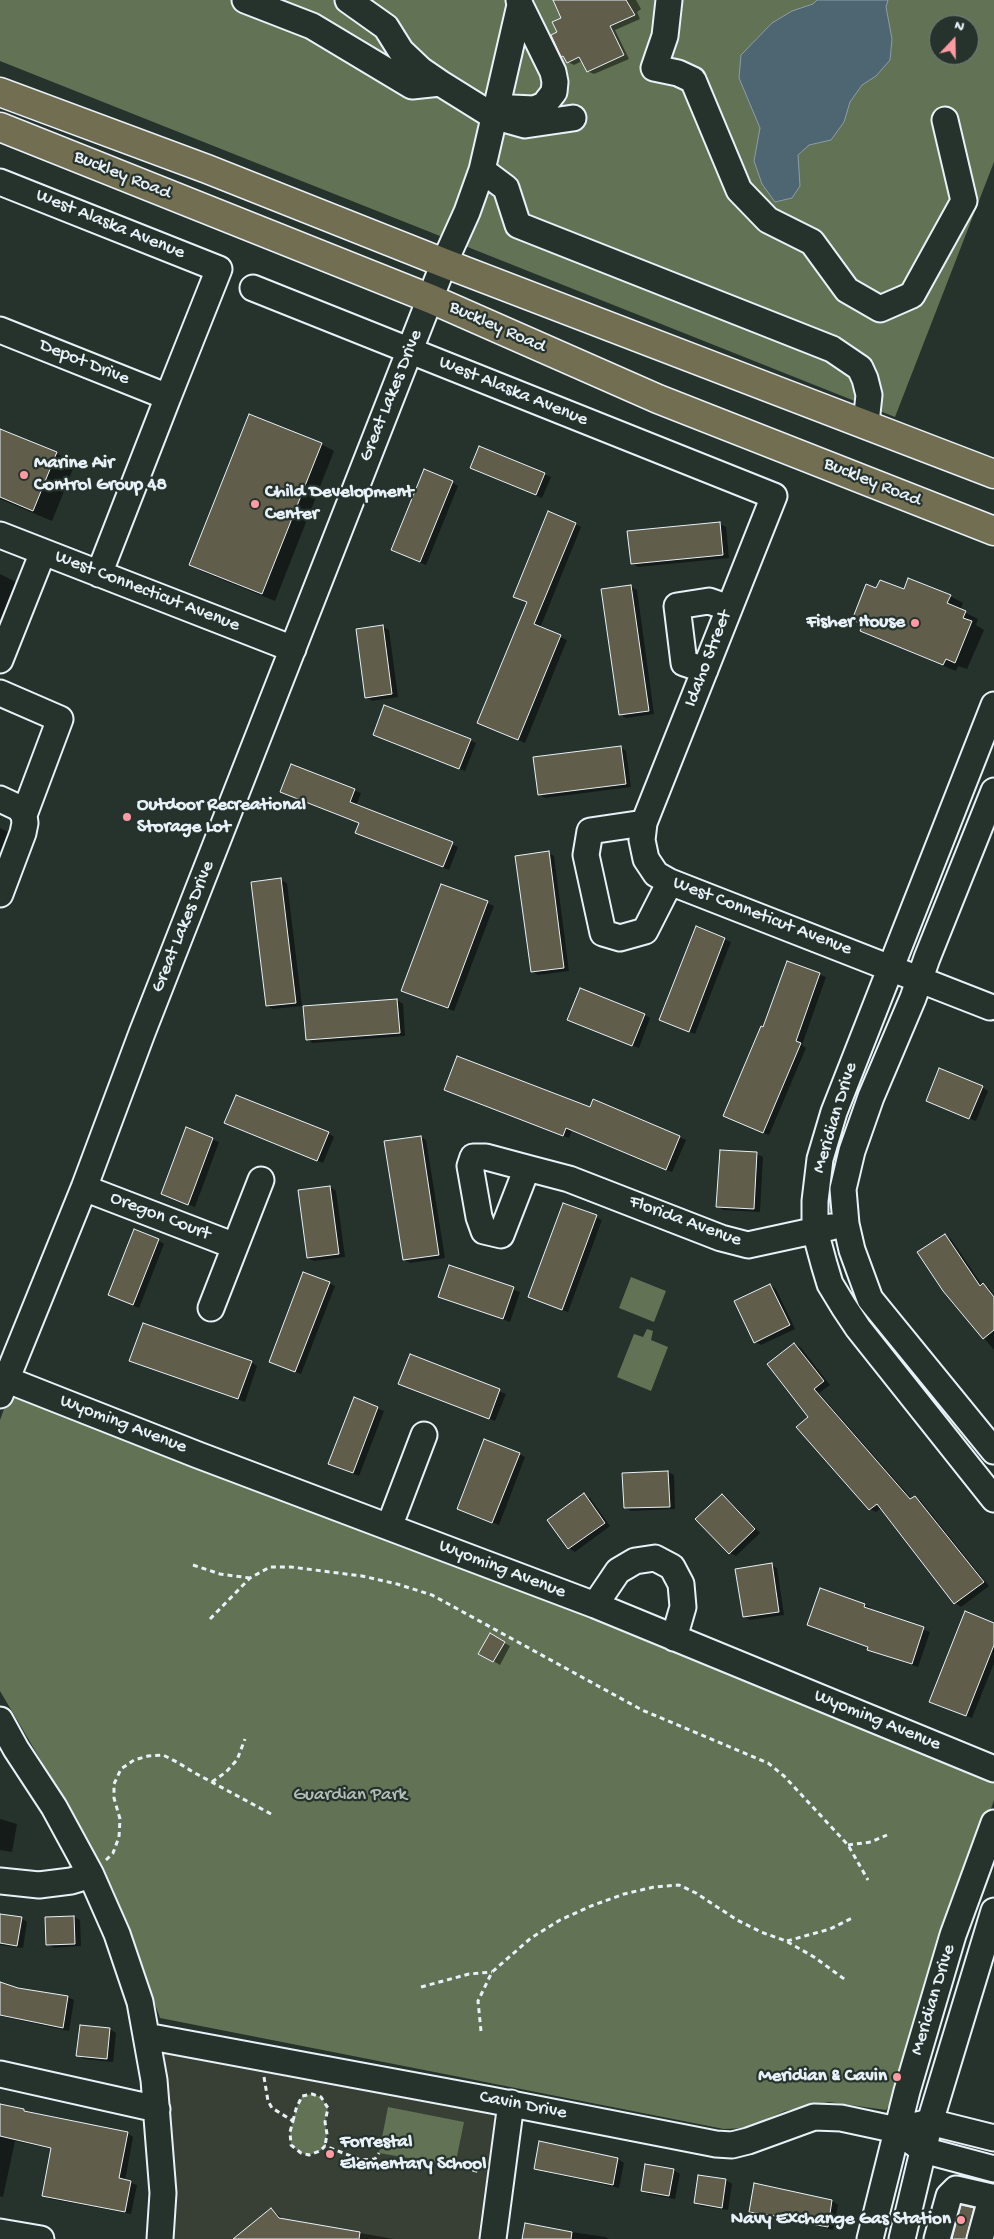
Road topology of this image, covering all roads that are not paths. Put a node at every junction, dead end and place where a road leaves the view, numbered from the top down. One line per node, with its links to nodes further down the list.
1 (245, 0): 5 (street)
2 (348, 0): 5 (street)
3 (668, 0): 9 (street)
4 (519, 2): 7 (street, Great Lakes Drive); 7 (street)
5 (440, 83): 7 (street)
6 (0, 92): 13 (highway, Buckley Road)
7 (495, 110): 8 (street); 11 (street, Great Lakes Drive)
8 (573, 118)
9 (945, 120)
10 (0, 127): 15 (highway, Buckley Road)
11 (482, 170): 13 (street, Great Lakes Drive); 19 (street)
12 (0, 182): 18 (street, West Alaska Avenue)
13 (444, 263): 15 (street, Great Lakes Drive); 19 (highway, Buckley Road)
14 (253, 288): 17 (street, West Alaska Avenue)
15 (431, 299): 17 (street, Great Lakes Drive); 22 (highway, Buckley Road)
16 (0, 330): 18 (street, Depot Drive)
17 (410, 351): 21 (street, West Alaska Avenue); 27 (street, Great Lakes Drive)
18 (168, 397): 25 (street)
19 (866, 423): 20 (highway, Buckley Road)
20 (994, 474)
21 (774, 496): 26 (street, Idaho Street)
22 (994, 531)
23 (0, 535): 24 (street, West Connecticut Avenue)
24 (43, 552): 25 (street, West Connecticut Avenue); 28 (street)
25 (99, 574): 27 (street, West Connecticut Avenue)
26 (729, 608): 29 (street, Idaho Street); 29 (street)
27 (293, 649): 43 (street, Great Lakes Drive)
28 (0, 660)
29 (705, 670): 35 (street, Idaho Street)
30 (0, 693): 34 (street)
31 (992, 714): 38 (street, Meridian Drive)
32 (994, 792): 39 (street, Meridian Drive)
33 (0, 799): 34 (street)
34 (24, 815): 37 (street)
35 (644, 823): 36 (street, West Conneticut Avenue); 36 (street)
36 (670, 882): 38 (street, West Conneticut Avenue)
37 (0, 894)
38 (891, 968): 39 (street, West Conneticut Avenue); 45 (street, Meridian Drive)
39 (920, 979): 40 (street, West Conneticut Avenue); 44 (street, Meridian Drive)
40 (990, 1007)
41 (527, 1168): 45 (street, Florida Avenue)
42 (261, 1180): 46 (street, Oregon Court)
43 (84, 1188): 46 (street, Oregon Court); 48 (street, Great Lakes Drive)
44 (846, 1224): 45 (street, Florida Avenue); 50 (street, Meridian Drive)
45 (815, 1231): 51 (street, Meridian Drive)
46 (235, 1246): 47 (street, Oregon Court)
47 (211, 1308)
48 (2, 1383): 52 (street, Wyoming Avenue)
49 (424, 1436): 52 (street)
50 (994, 1451)
51 (994, 1499)
52 (389, 1527): 53 (street, Wyoming Avenue)
53 (595, 1605): 54 (street, Wyoming Avenue); 54 (street)
54 (674, 1638): 56 (street, Wyoming Avenue)
55 (0, 1720): 58 (street)
56 (994, 1769)
57 (994, 1823): 66 (street, Meridian Drive)
58 (88, 1870): 59 (street); 61 (street)
59 (0, 1881)
60 (994, 1911): 65 (street, Meridian Drive)
61 (146, 2036): 63 (street, Cavin Drive); 64 (street)
62 (0, 2074): 64 (street)
63 (511, 2103): 66 (street, Cavin Drive); 74 (street)
64 (157, 2109): 71 (street)
65 (930, 2122): 66 (street, Cavin Drive); 67 (street, Cavin Drive); 68 (street, Meridian Drive)
66 (896, 2130): 68 (street, Cavin Drive); 75 (street, Meridian Drive)
67 (994, 2138)
68 (922, 2150): 69 (street, Cavin Drive); 76 (street, Meridian Drive)
69 (994, 2169)
70 (992, 2201): 77 (street); 78 (street)
71 (161, 2230)
72 (0, 2232): 73 (street)
73 (41, 2239)
74 (493, 2239)
75 (870, 2239)
76 (904, 2239)
77 (937, 2239)
78 (980, 2239)

